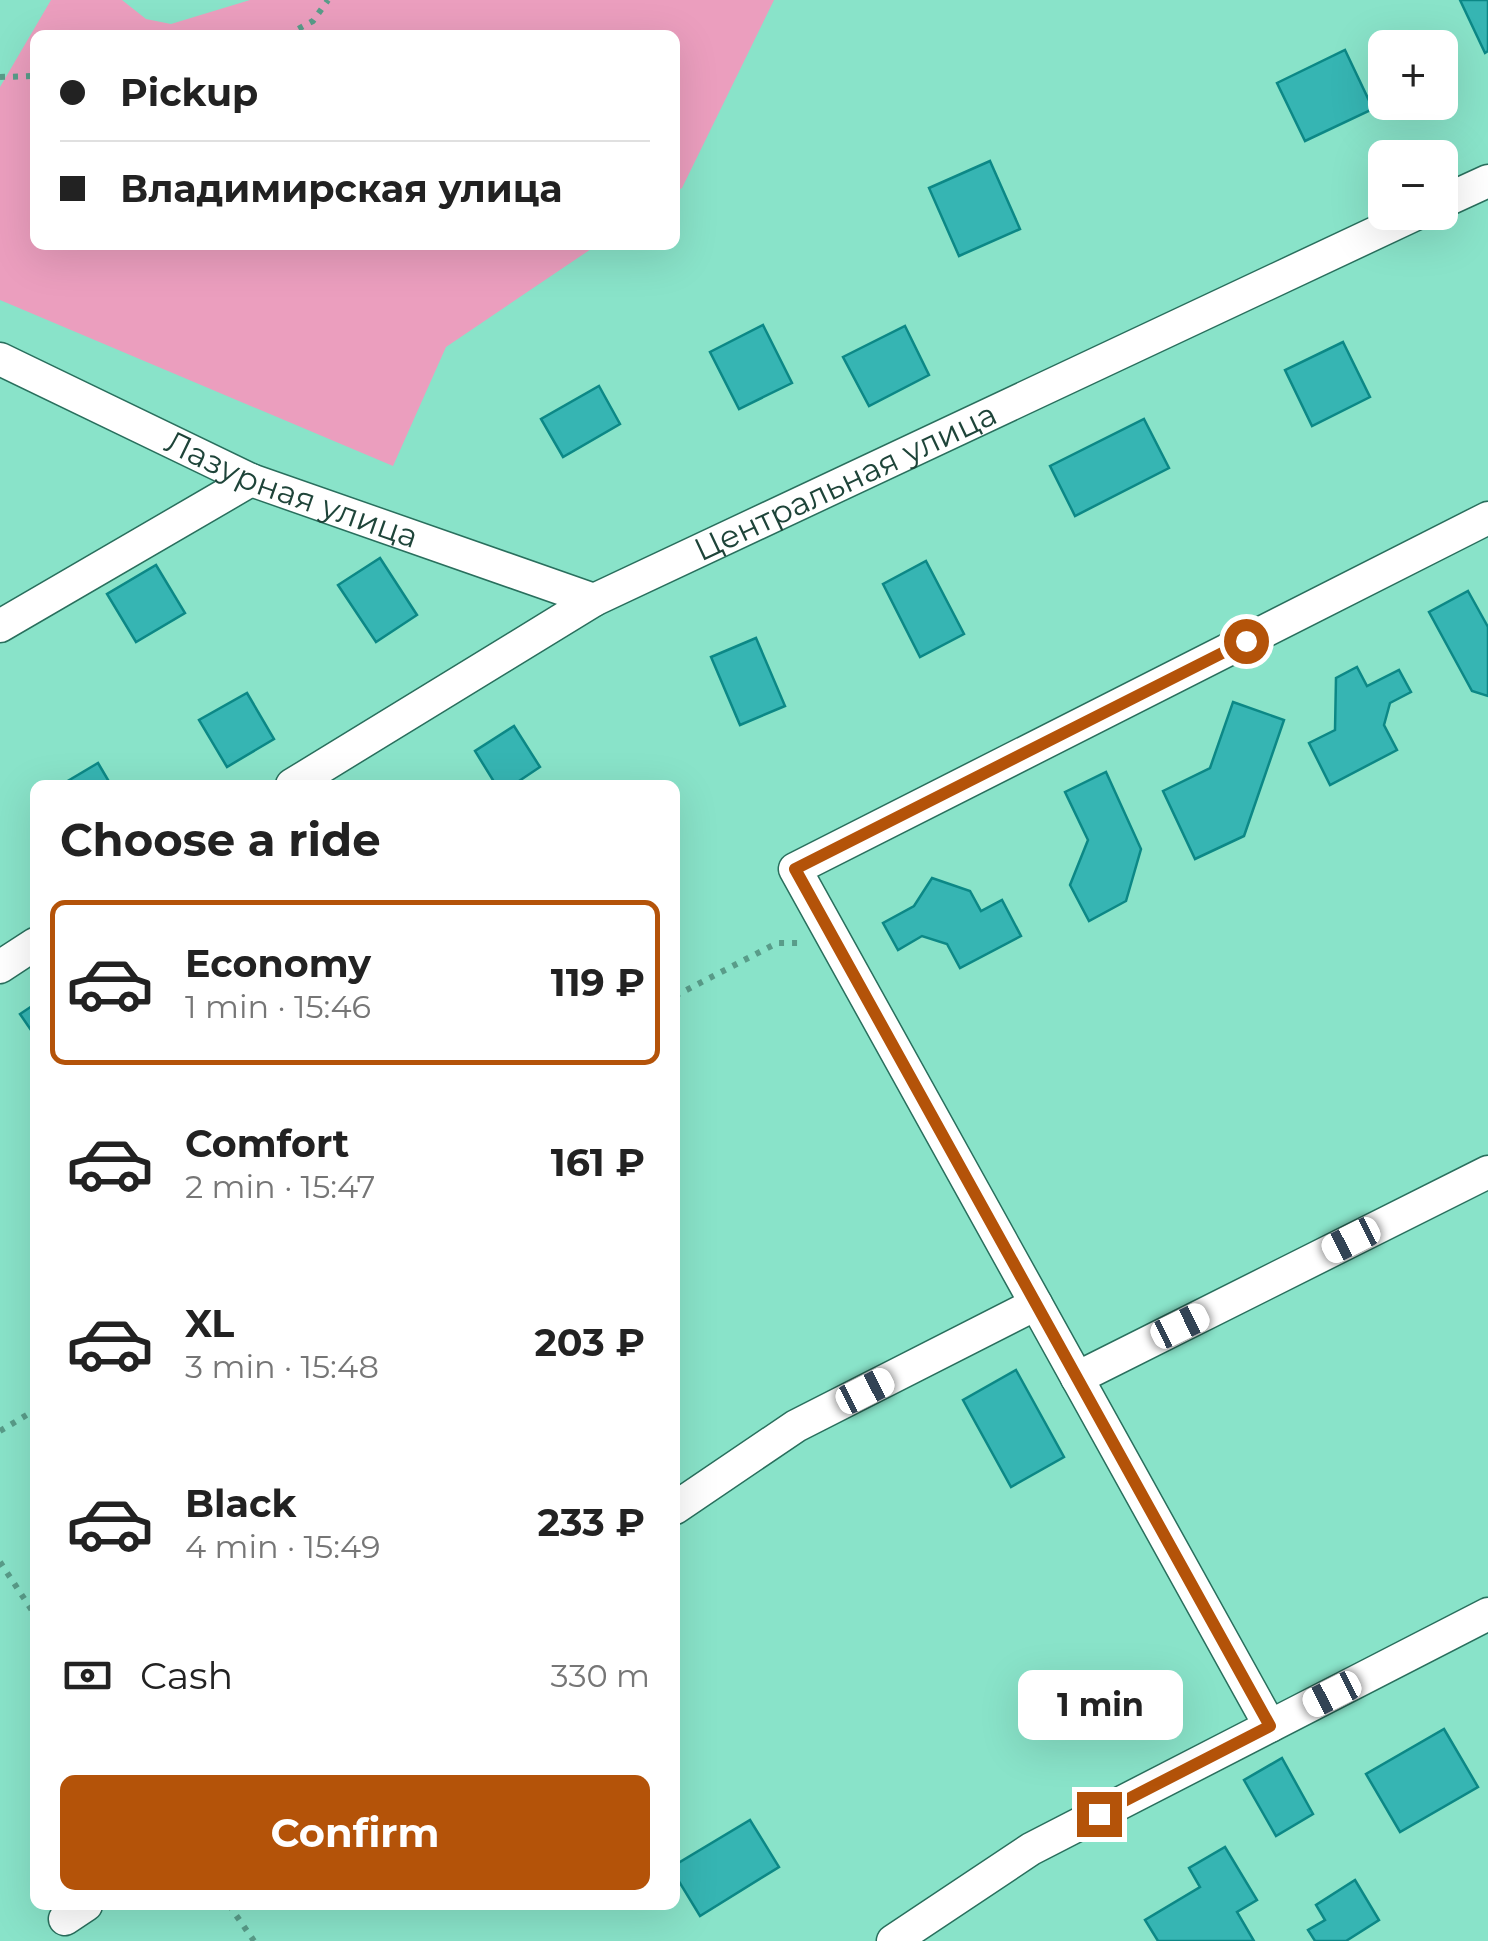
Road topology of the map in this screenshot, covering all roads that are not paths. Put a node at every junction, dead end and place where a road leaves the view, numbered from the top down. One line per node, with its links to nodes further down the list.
1 (1488, 181): 2 (street)
2 (1458, 195)
3 (1382, 230): 7 (street, Центральная улица)
4 (0, 359): 5 (street, Лазурная улица)
5 (252, 480): 7 (street, Лазурная улица); 8 (street)
6 (1488, 518): 13 (street)
7 (594, 600): 9 (street, Центральная улица)
8 (0, 626)
9 (300, 780)
10 (30, 947): 11 (street)
11 (0, 967)
12 (1488, 1172): 14 (street)
13 (1036, 1304): 14 (street); 15 (street)
14 (1077, 1378): 17 (street)
15 (680, 1505)
16 (1488, 1614): 17 (street)
17 (1270, 1726): 18 (street)
18 (893, 1941)

